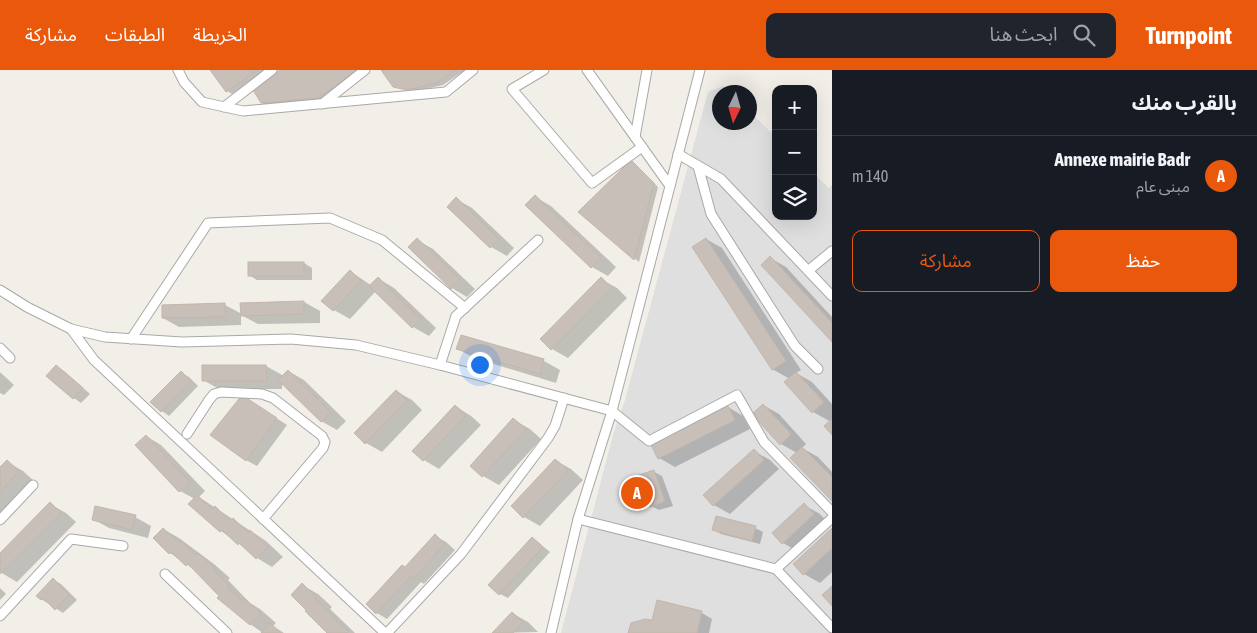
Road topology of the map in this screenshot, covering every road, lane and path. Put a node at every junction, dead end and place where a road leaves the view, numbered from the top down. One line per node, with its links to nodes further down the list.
1 (178, 70): 10 (street)
2 (272, 70): 10 (street)
3 (366, 70): 9 (street)
4 (473, 70): 9 (street)
5 (544, 70): 12 (street)
6 (587, 70): 11 (street)
7 (647, 70): 11 (street)
8 (700, 70): 13 (street)
9 (321, 105): 10 (street)
10 (224, 106)
11 (635, 137): 12 (street)
12 (642, 147): 15 (street)
13 (678, 154): 14 (street); 15 (street)
14 (698, 166): 18 (street); 27 (street)
15 (670, 186): 29 (street)
16 (538, 240): 21 (street)
17 (832, 251): 18 (street)
18 (809, 270): 20 (street)
19 (0, 290): 22 (street)
20 (832, 296)
21 (465, 308): 23 (street); 26 (street)
22 (71, 329): 23 (street); 34 (street)
23 (131, 339): 26 (street)
24 (0, 348): 25 (street)
25 (10, 358)
26 (440, 365): 28 (street)
27 (818, 369)
28 (564, 398): 29 (street); 43 (street)
29 (612, 411): 32 (street); 35 (street)
30 (187, 434): 34 (street)
31 (33, 485): 36 (street)
32 (832, 512)
33 (832, 518): 38 (street)
34 (263, 519): 43 (street)
35 (578, 519): 38 (street); 44 (street)
36 (0, 520)
37 (123, 546): 40 (street)
38 (776, 569): 41 (street)
39 (165, 574): 42 (street)
40 (0, 616)
41 (832, 627)
42 (227, 633)
43 (386, 633)
44 (551, 633)

